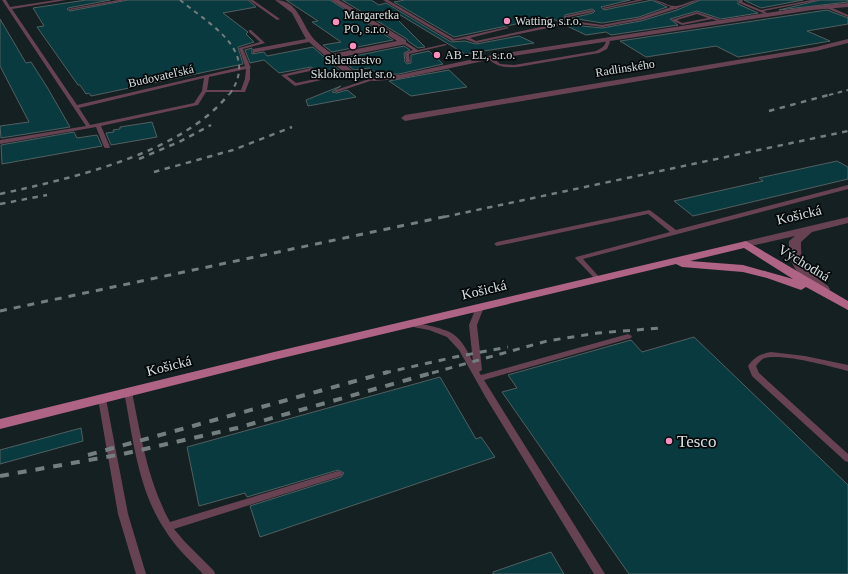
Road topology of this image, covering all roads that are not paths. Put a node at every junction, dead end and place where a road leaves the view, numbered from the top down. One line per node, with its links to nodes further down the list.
1 (4, 0): 16 (lane)
2 (64, 0): 16 (lane)
3 (125, 0): 19 (lane)
4 (251, 0): 25 (lane)
5 (278, 0): 31 (street)
6 (334, 0): 34 (street)
7 (396, 0): 13 (lane)
8 (642, 0): 17 (lane)
9 (655, 0): 18 (lane)
10 (697, 0): 18 (lane)
11 (741, 0): 21 (lane)
12 (816, 0): 21 (lane)
13 (386, 1): 30 (lane)
14 (848, 5): 15 (street)
15 (826, 7): 22 (street); 23 (lane)
16 (10, 8): 48 (lane)
17 (604, 8)
18 (676, 8): 26 (lane)
19 (70, 9)
20 (592, 11): 26 (lane)
21 (760, 12): 22 (lane)
22 (769, 15): 27 (street)
23 (848, 16)
24 (713, 18): 24 (lane); 27 (lane)
25 (278, 19)
26 (572, 22): 30 (lane)
27 (724, 22): 32 (street)
28 (507, 28): 30 (lane)
29 (250, 31): 41 (lane)
30 (466, 37)
31 (310, 40): 36 (street); 38 (street)
32 (608, 40): 39 (street); 39 (lane, Radlinského)
33 (848, 41): 49 (street, Radlinského)
34 (403, 42): 37 (lane); 38 (street)
35 (445, 45): 37 (lane)
36 (256, 51)
37 (417, 51): 40 (lane)
38 (331, 57): 42 (street)
39 (490, 57): 45 (street)
40 (408, 62)
41 (249, 67): 43 (lane); 46 (lane)
42 (350, 73): 44 (lane); 45 (street)
43 (207, 76): 46 (lane, Budovateľská); 48 (lane, Budovateľská)
44 (324, 78): 44 (lane)
45 (374, 79): 47 (lane)
46 (204, 91): 50 (lane, Budovateľská)
47 (335, 91)
48 (76, 108): 51 (lane)
49 (405, 118)
50 (98, 126): 51 (lane, Budovateľská); 53 (lane)
51 (90, 127): 52 (lane, Budovateľská)
52 (0, 142)
53 (107, 147)
54 (848, 187): 57 (lane)
55 (848, 220): 56 (street, Košická)
56 (811, 229): 59 (street, Košická); 62 (street)
57 (674, 231): 58 (lane); 61 (lane)
58 (498, 244)
59 (746, 244): 60 (main road, Košická); 62 (main road, Východná)
60 (661, 264): 61 (main road, Košická); 62 (main road)
61 (598, 279): 63 (main road, Košická)
62 (844, 304)
63 (480, 307): 64 (main road, Košická); 67 (lane)
64 (410, 324): 67 (lane); 68 (main road, Košická)
65 (628, 336): 67 (lane)
66 (848, 368): 71 (lane)
67 (480, 378): 76 (lane)
68 (128, 392): 69 (main road, Košická); 73 (lane)
69 (102, 399): 70 (main road, Košická); 74 (lane)
70 (0, 424)
71 (848, 459)
72 (338, 474): 73 (lane)
73 (168, 527): 75 (lane)
74 (141, 574)
75 (210, 574)
76 (600, 574)

